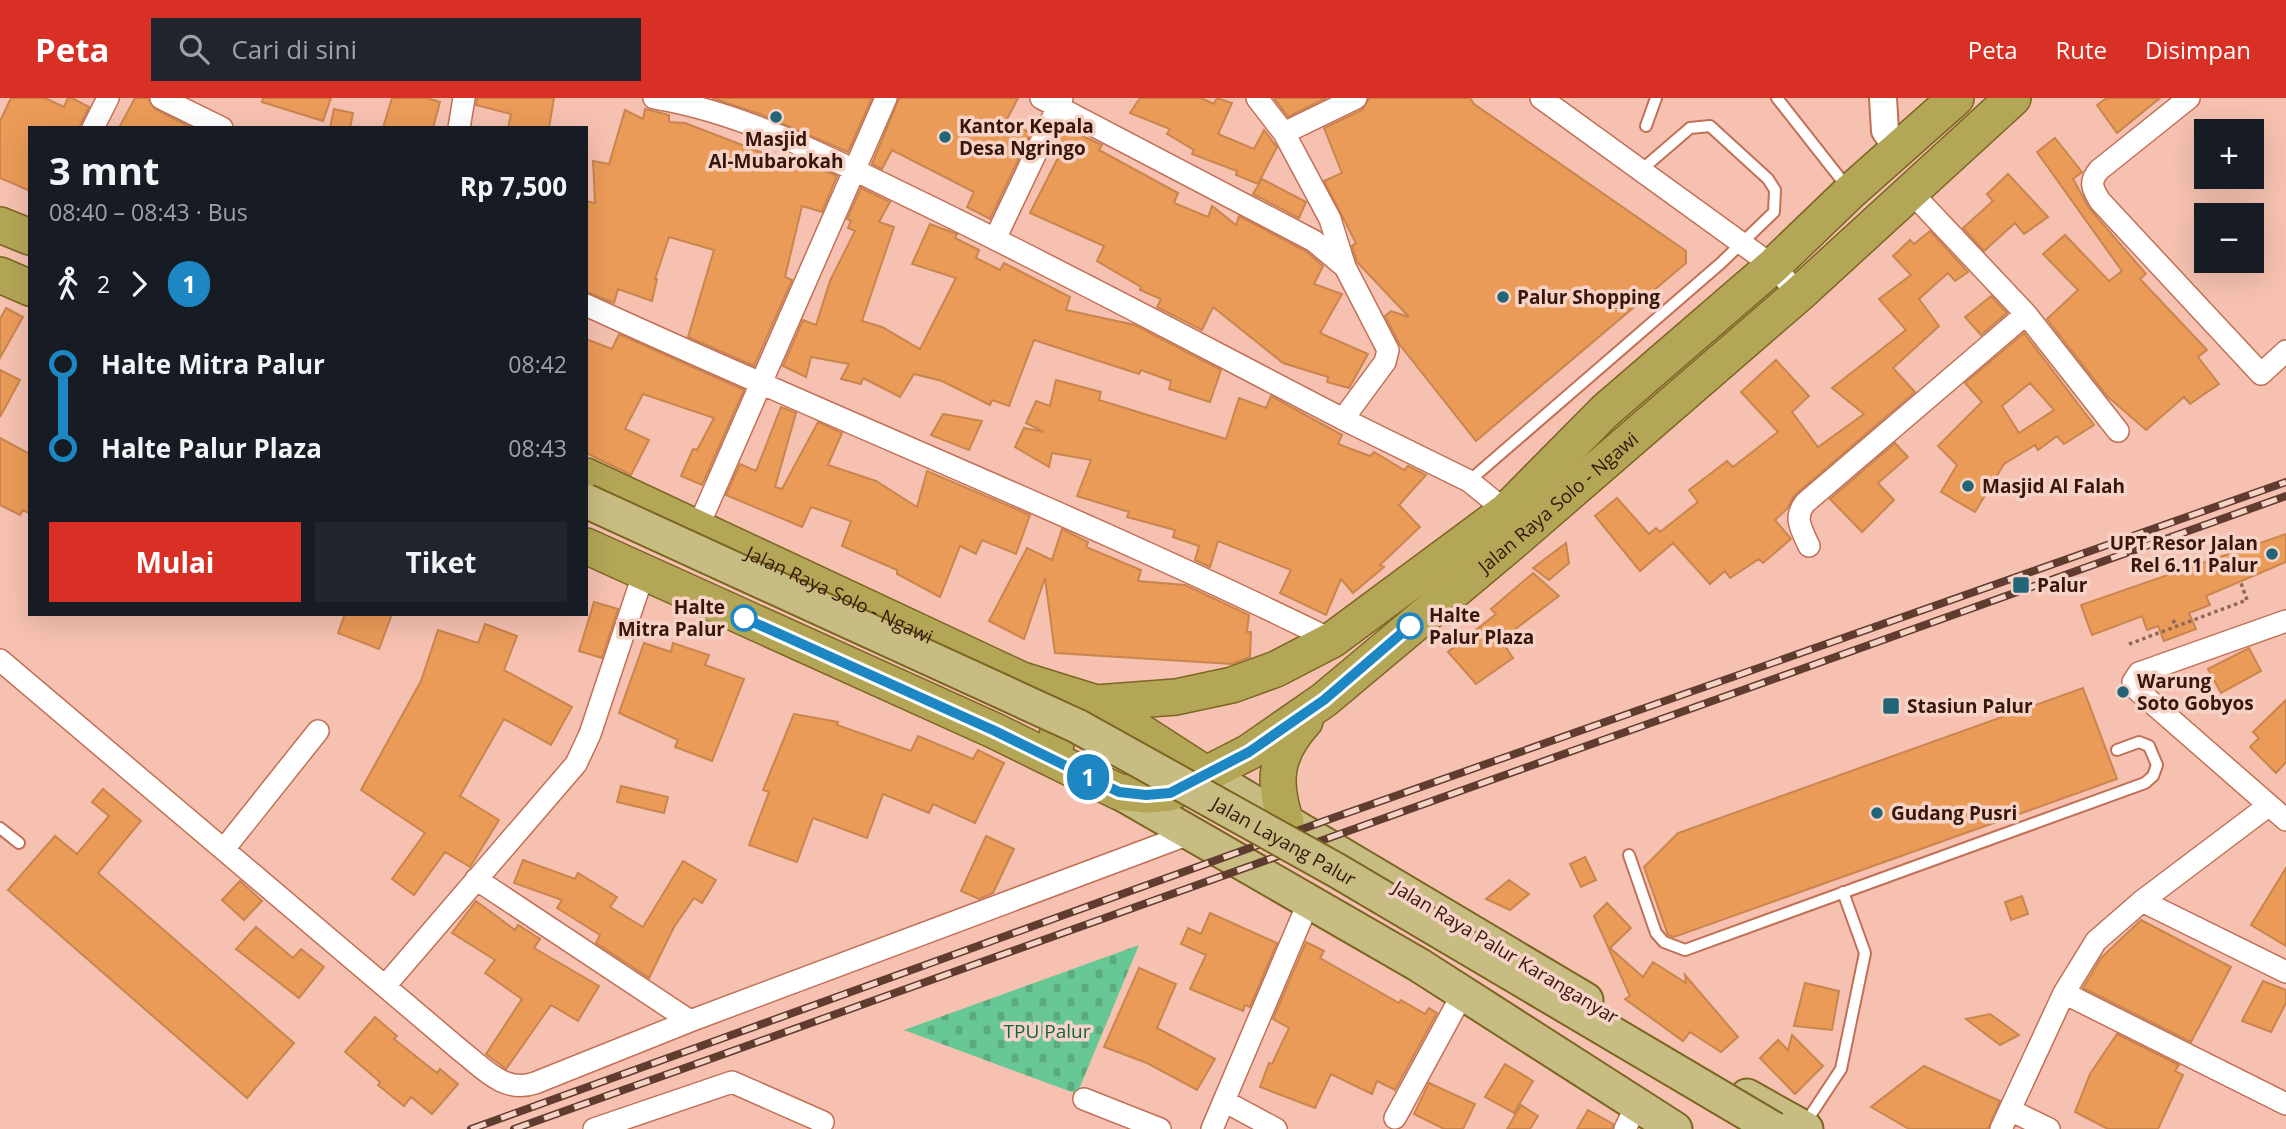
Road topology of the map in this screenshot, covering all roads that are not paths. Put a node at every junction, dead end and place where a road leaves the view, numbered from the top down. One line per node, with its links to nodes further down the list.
1 (108, 98): 16 (street)
2 (161, 98): 17 (street)
3 (464, 98): 18 (street)
4 (654, 98): 22 (street)
5 (886, 98): 22 (street)
6 (1257, 98): 20 (street)
7 (1356, 98): 20 (street)
8 (1541, 98): 23 (street)
9 (1656, 98): 19 (lane)
10 (1777, 98): 25 (lane)
11 (1883, 98): 21 (street)
12 (1956, 98): 21 (highway, Jalan Raya Solo - Ngawi)
13 (2012, 98): 24 (highway, Jalan Raya Solo - Ngawi)
14 (2189, 98): 37 (street)
15 (1054, 101): 28 (street); 31 (street)
16 (94, 126)
17 (218, 126)
18 (459, 126)
19 (1646, 126)
20 (1284, 133): 31 (street)
21 (1898, 149): 25 (highway, Jalan Raya Solo - Ngawi)
22 (853, 170): 28 (street); 38 (street)
23 (1640, 172): 29 (street); 29 (lane)
24 (1910, 191): 34 (highway, Jalan Raya Solo - Ngawi); 36 (street)
25 (1850, 192): 30 (highway, Jalan Raya Solo - Ngawi)
26 (0, 225): 27 (highway)
27 (28, 236)
28 (995, 239): 39 (street)
29 (1742, 243): 30 (street); 42 (lane)
30 (1773, 266): 34 (street); 44 (highway, Jalan Raya Solo - Ngawi)
31 (1345, 267): 39 (street)
32 (0, 275): 33 (highway)
33 (28, 287)
34 (1799, 294): 54 (highway, Jalan Raya Solo - Ngawi)
35 (588, 306): 38 (street)
36 (2026, 314): 40 (street); 47 (street)
37 (2286, 351)
38 (761, 385): 46 (street); 51 (street)
39 (1343, 419): 42 (street)
40 (2118, 431)
41 (588, 477): 46 (highway, Jalan Raya Solo - Ngawi)
42 (1469, 481): 44 (street)
43 (588, 502): 94 (main road, Jalan Layang Palur, bridge)
44 (1506, 511): 51 (highway, Jalan Raya Solo - Ngawi)
45 (588, 521): 93 (main road, Jalan Layang Palur)
46 (698, 527): 53 (highway, Jalan Raya Solo - Ngawi)
47 (1809, 546)
48 (588, 547): 49 (highway, Jalan Raya Solo - Ngawi)
49 (644, 572): 57 (highway, Jalan Raya Solo - Ngawi); 70 (street)
50 (2286, 621): 62 (street)
51 (1332, 640): 55 (highway, Jalan Raya Solo - Ngawi)
52 (0, 660): 68 (street)
53 (1022, 680): 55 (highway, Jalan Raya Solo - Ngawi); 57 (highway)
54 (1324, 700): 60 (highway, Jalan Raya Solo - Ngawi); 64 (highway)
55 (1096, 703): 59 (highway, Jalan Raya Solo - Ngawi); 60 (highway)
56 (318, 731): 68 (street)
57 (995, 731): 59 (highway, Jalan Raya Solo - Ngawi)
58 (2117, 750): 71 (lane)
59 (1057, 762): 61 (highway, Jalan Raya Solo - Ngawi)
60 (1206, 774): 61 (highway, Jalan Raya Solo - Ngawi); 64 (main road, Jalan Raya Palur Karanganyar)
61 (1119, 792): 66 (main road)
62 (2268, 806): 63 (street); 73 (street)
63 (2286, 820)
64 (1286, 822): 74 (main road, Jalan Raya Palur Karanganyar)
65 (0, 828): 67 (lane)
66 (1192, 833): 72 (main road); 80 (street)
67 (19, 843)
68 (224, 849): 77 (street)
69 (1629, 855): 71 (lane)
70 (476, 879): 77 (street); 80 (street)
71 (1843, 892): 94 (lane)
72 (1309, 901): 75 (main road); 82 (street)
73 (2142, 901): 76 (street); 79 (street)
74 (1450, 917): 75 (main road); 94 (main road, Jalan Raya Palur Karanganyar)
75 (1419, 965): 78 (main road)
76 (2286, 972)
77 (385, 986): 80 (street)
78 (1463, 993): 84 (street); 85 (main road)
79 (2064, 993): 83 (street); 86 (street)
80 (690, 1021)
81 (1084, 1099): 89 (street)
82 (1223, 1101): 90 (street); 91 (street)
83 (2286, 1104)
84 (1395, 1118)
85 (1631, 1118): 92 (main road)
86 (2005, 1120): 95 (street)
87 (826, 1127): 88 (street)
88 (594, 1129)
89 (1160, 1129)
90 (1212, 1129)
91 (1276, 1129)
92 (1675, 1129)
93 (1732, 1129)
94 (1794, 1129)
95 (2049, 1129)

